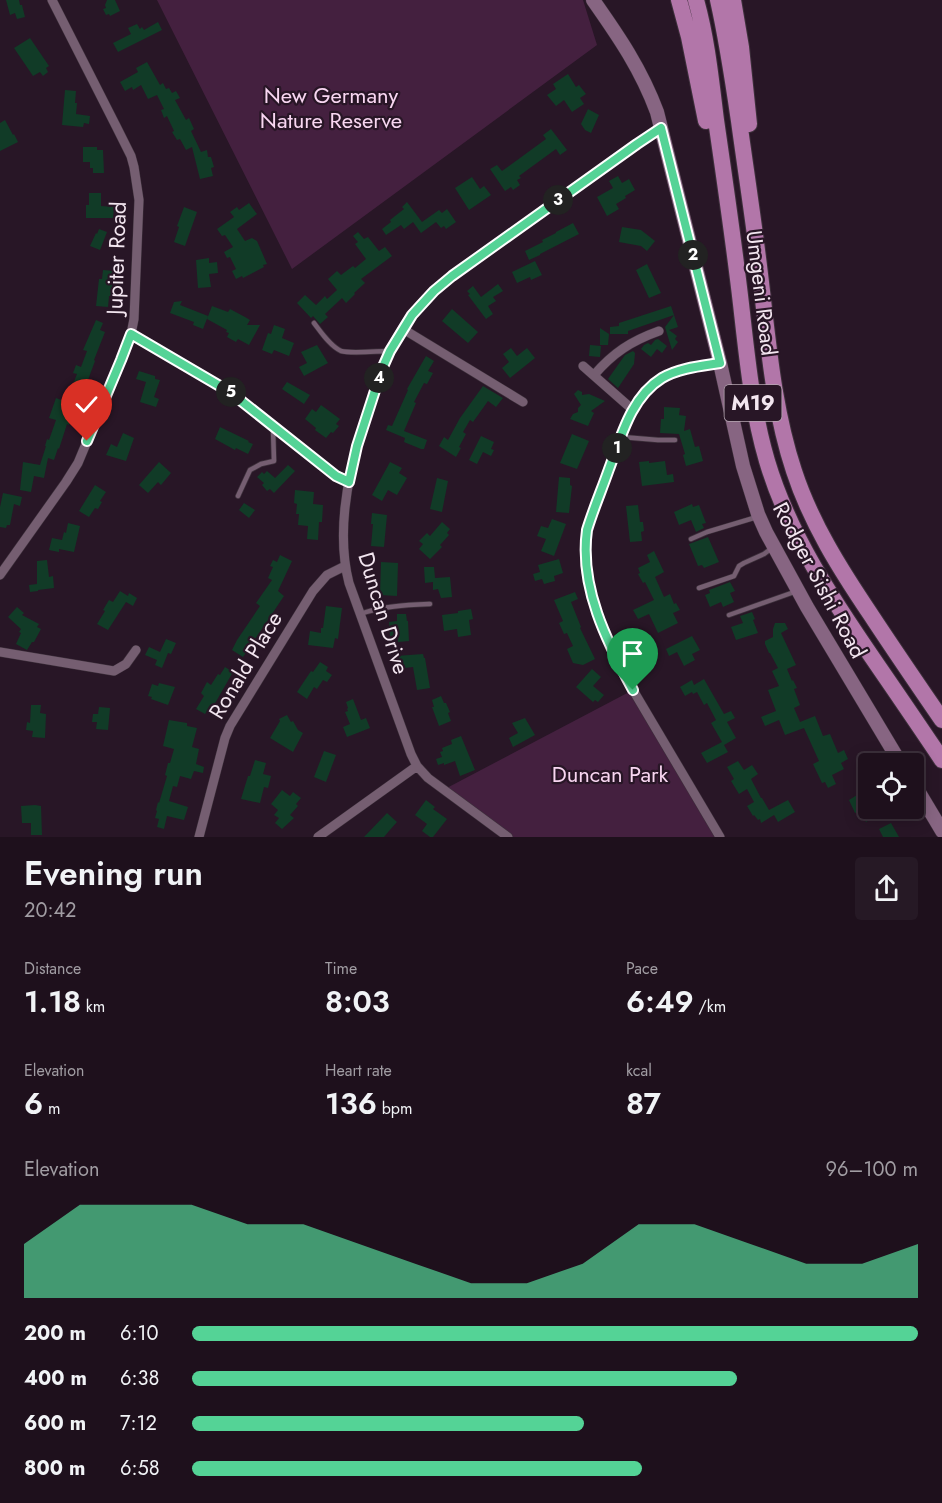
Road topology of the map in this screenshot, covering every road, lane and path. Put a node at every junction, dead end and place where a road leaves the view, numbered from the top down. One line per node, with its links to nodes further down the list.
1 (52, 0): 13 (street, Jupiter Road)
2 (593, 0): 7 (street, Rodger Sishi Road)
3 (679, 0): 9 (highway)
4 (696, 0): 9 (highway, Umgeni Road / M19)
5 (718, 0): 8 (highway, Umgeni Road / M19)
6 (733, 0): 8 (highway)
7 (661, 128): 11 (street, Duncan Drive); 15 (street, Rodger Sishi Road)
8 (754, 222): 37 (highway, Umgeni Road / M19)
9 (741, 302): 39 (highway, Umgeni Road / M19)
10 (314, 323): 14 (lane)
11 (403, 329): 14 (street, Duncan Drive); 18 (street)
12 (659, 331): 17 (street)
13 (131, 334): 20 (street); 29 (street, Jupiter Road)
14 (390, 351): 23 (street, Duncan Drive)
15 (720, 363): 19 (street); 25 (street, Rodger Sishi Road)
16 (583, 366): 17 (street)
17 (594, 375): 19 (street)
18 (523, 402)
19 (633, 410): 21 (street)
20 (273, 425): 23 (street); 24 (lane)
21 (622, 437): 22 (lane); 46 (street)
22 (675, 440)
23 (349, 482): 28 (street, Duncan Drive)
24 (238, 496)
25 (760, 517): 26 (lane); 27 (street, Rodger Sishi Road)
26 (691, 539)
27 (774, 547): 30 (lane); 31 (street, Rodger Sishi Road)
28 (345, 566): 33 (street, Duncan Drive); 43 (street, Ronald Place)
29 (0, 575)
30 (699, 588)
31 (798, 590): 34 (lane); 38 (street, Rodger Sishi Road)
32 (430, 604): 33 (lane)
33 (360, 614): 40 (street, Duncan Drive)
34 (729, 615)
35 (136, 650): 36 (street)
36 (0, 652)
37 (942, 720)
38 (894, 753)
39 (942, 760)
40 (417, 766): 44 (street); 45 (street, Duncan Drive)
41 (924, 801): 42 (street)
42 (942, 831)
43 (199, 837)
44 (318, 837)
45 (508, 837)
46 (720, 837)

